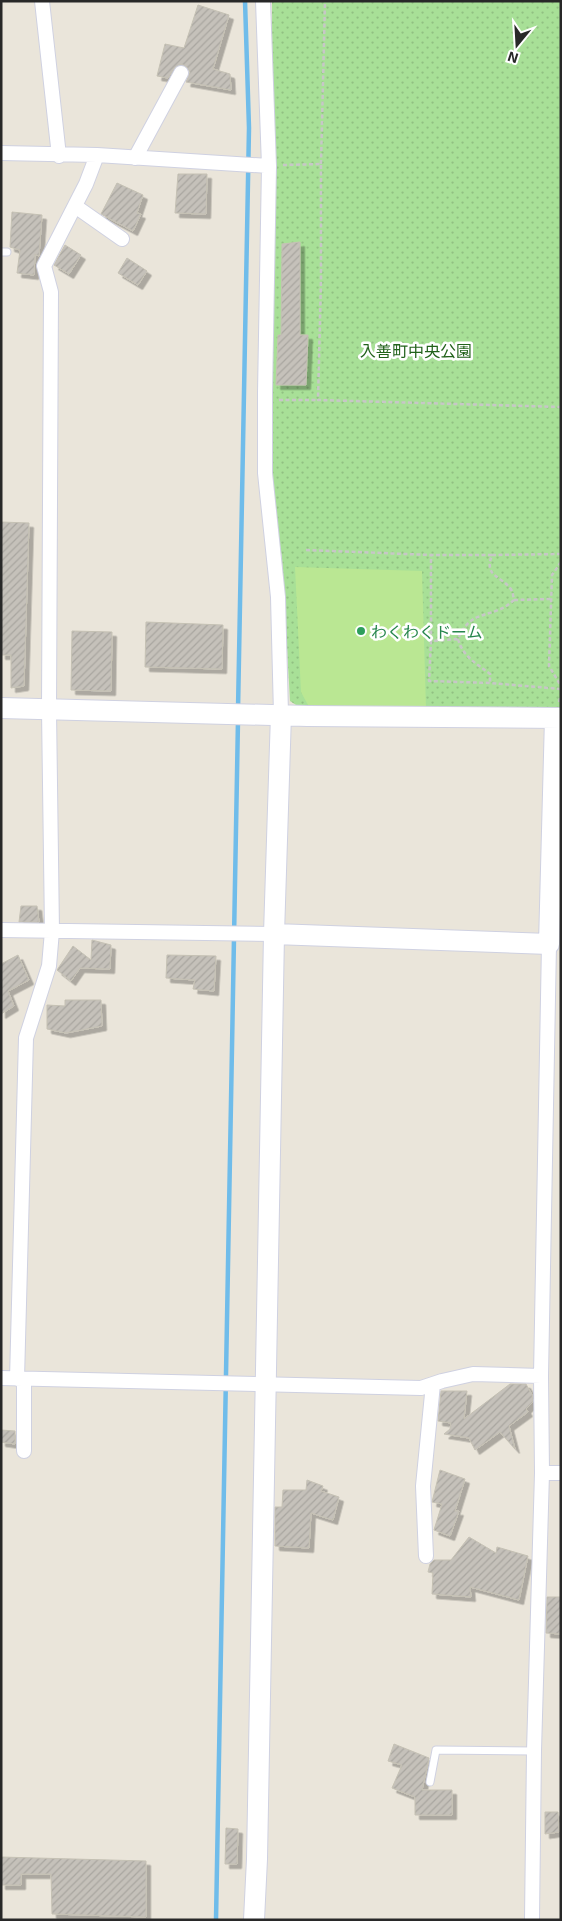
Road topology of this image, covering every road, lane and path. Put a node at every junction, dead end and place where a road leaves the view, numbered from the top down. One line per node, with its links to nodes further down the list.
1 (42, 1): 7 (street)
2 (263, 1): 10 (street)
3 (325, 1): 9 (path)
4 (182, 73): 8 (street)
5 (1, 153): 7 (street)
6 (97, 155): 7 (street); 8 (street); 11 (street)
7 (59, 156)
8 (135, 158): 10 (street)
9 (321, 164): 10 (path); 14 (path)
10 (268, 166): 29 (street)
11 (75, 206): 12 (street); 28 (street)
12 (122, 239)
13 (277, 400): 14 (path)
14 (318, 400): 15 (path)
15 (561, 408)
16 (306, 550): 18 (path)
17 (561, 554): 19 (path)
18 (431, 555): 19 (path); 24 (path)
19 (492, 555): 22 (path)
20 (561, 562): 21 (path)
21 (551, 599): 22 (path); 26 (path)
22 (514, 600): 23 (path)
23 (458, 639): 24 (path); 25 (path)
24 (431, 642): 25 (path)
25 (490, 683): 26 (path)
26 (561, 687)
27 (1, 708): 28 (street)
28 (50, 710): 29 (street); 32 (street)
29 (281, 714): 30 (street); 33 (street)
30 (558, 718): 34 (street)
31 (1, 930): 32 (street)
32 (52, 931): 33 (street); 37 (street)
33 (274, 934): 34 (street); 39 (street)
34 (549, 944): 35 (street)
35 (542, 1376): 38 (street); 41 (street)
36 (1, 1378): 37 (street)
37 (21, 1379): 39 (street); 40 (street)
38 (433, 1384): 39 (street); 43 (street)
39 (266, 1385): 46 (street)
40 (24, 1451)
41 (542, 1473): 42 (street); 44 (street)
42 (561, 1473)
43 (426, 1556)
44 (534, 1750): 45 (lane); 47 (street)
45 (430, 1782)
46 (254, 1920)
47 (532, 1920)

